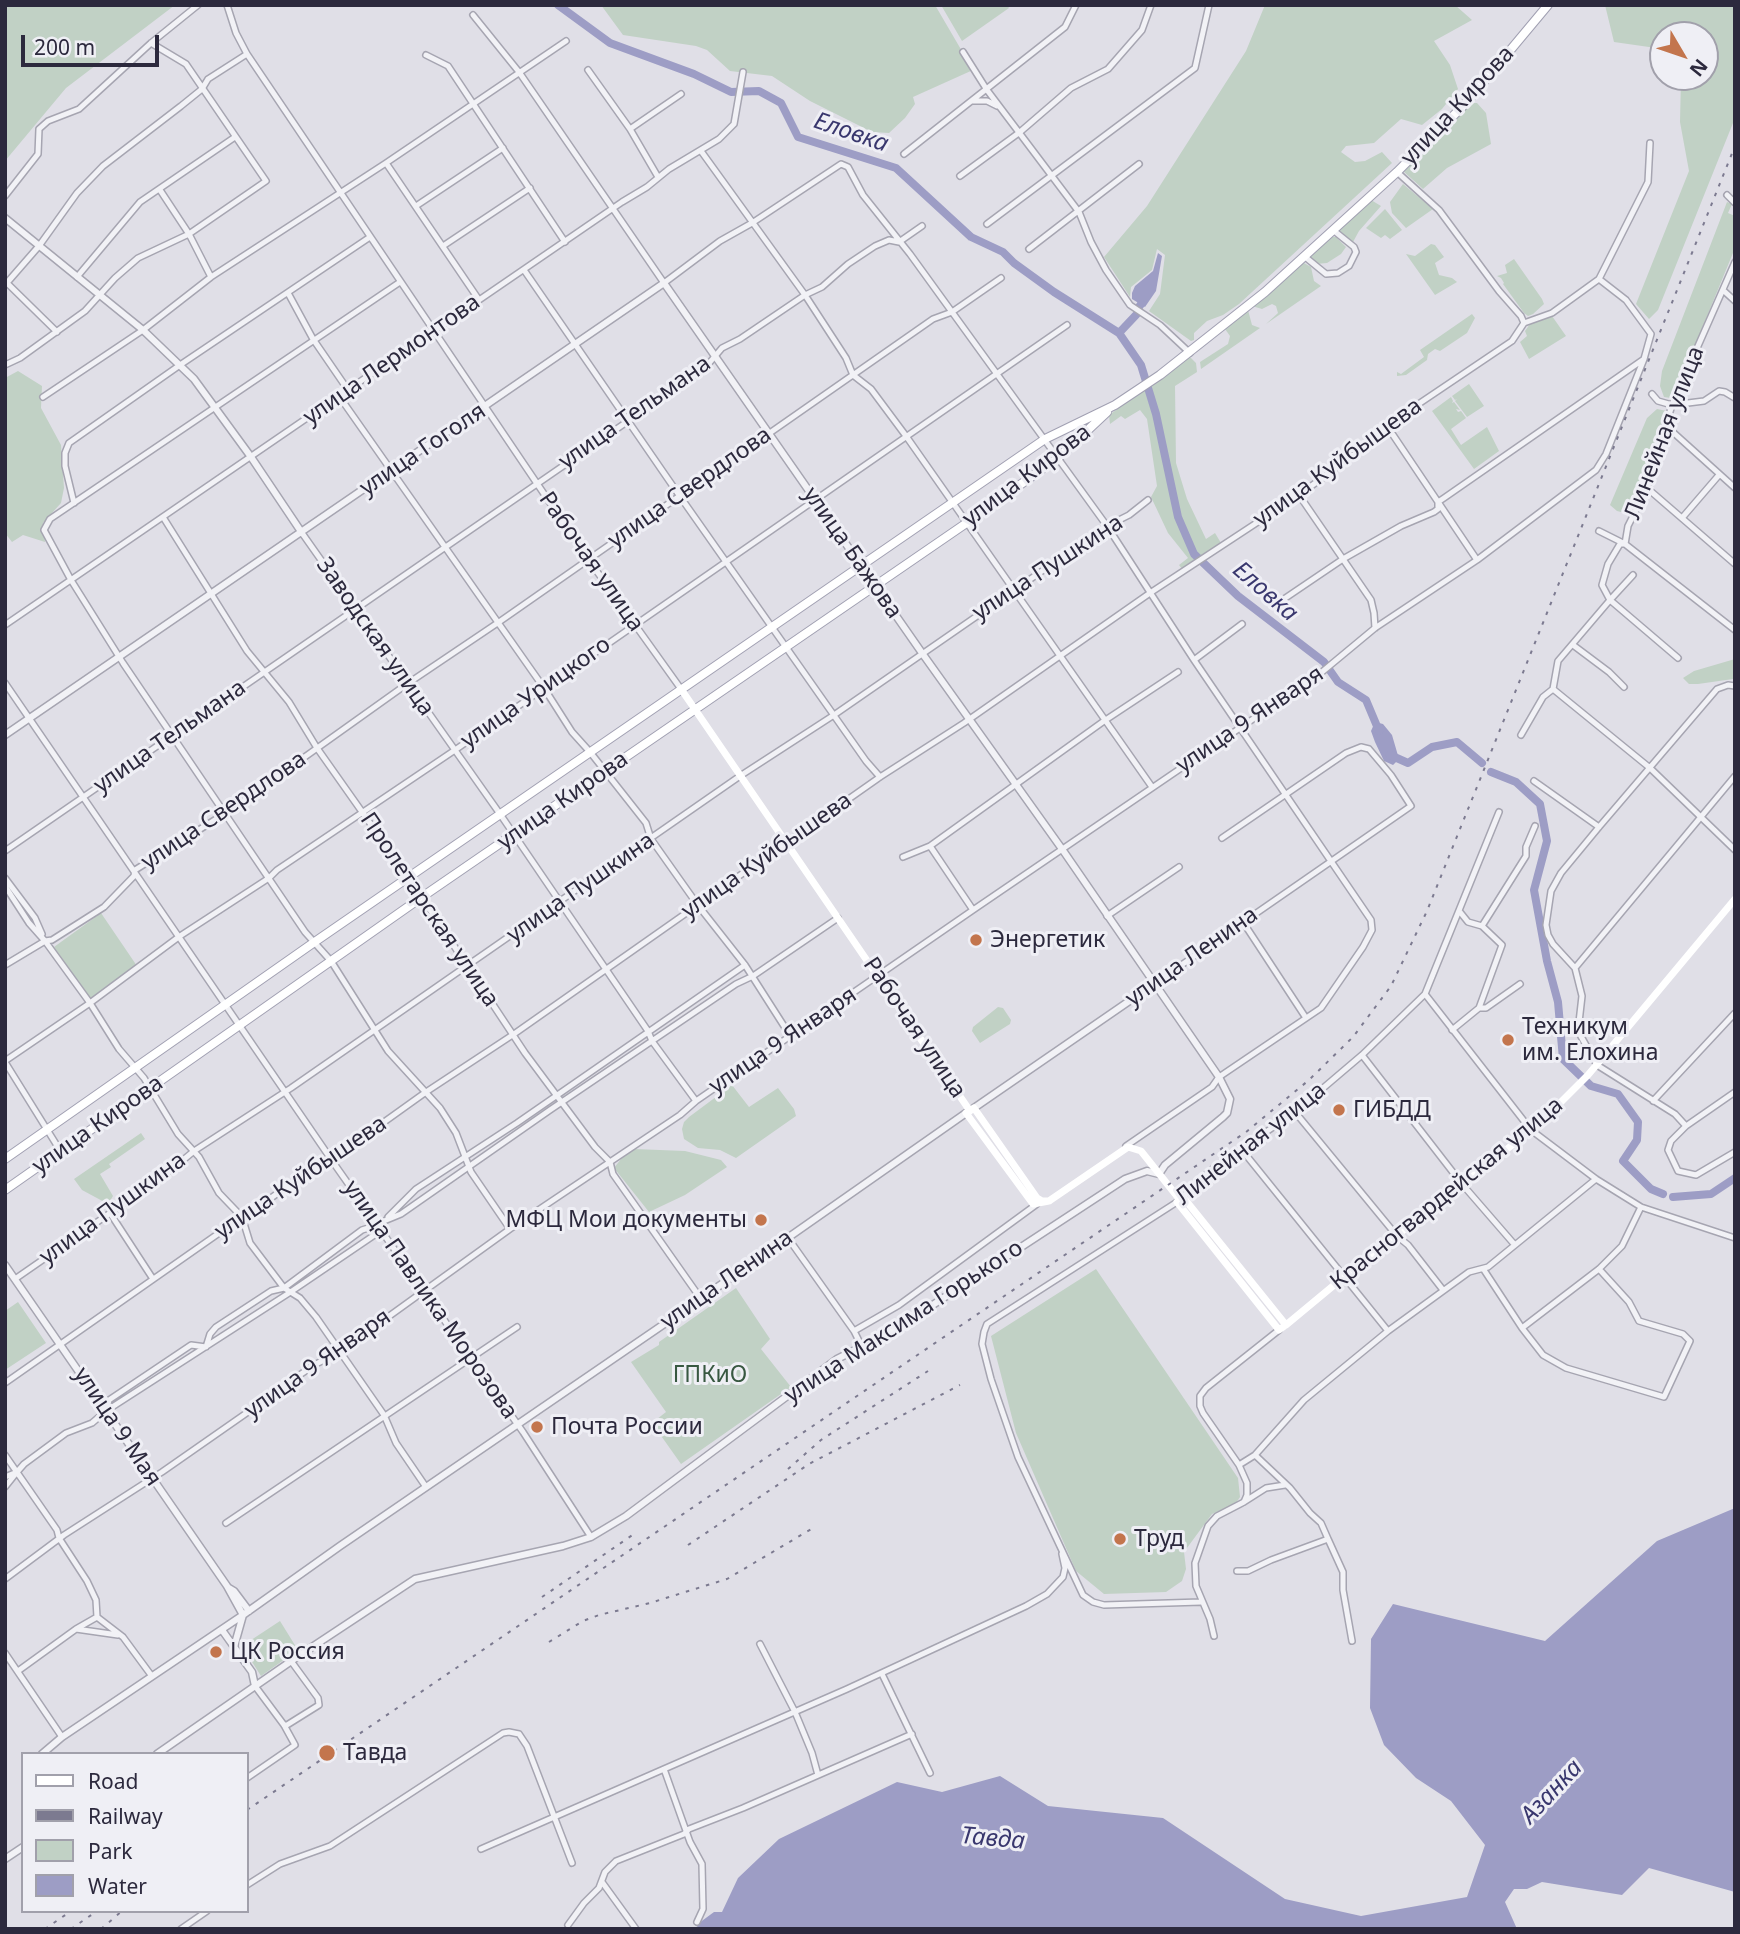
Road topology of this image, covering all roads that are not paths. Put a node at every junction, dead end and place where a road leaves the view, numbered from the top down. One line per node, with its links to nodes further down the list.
1 (198, 5): 9 (street)
2 (227, 5): 11 (street, Рабочая улица)
3 (1076, 5): 17 (street)
4 (1151, 5): 23 (street)
5 (1209, 5): 32 (street)
6 (1548, 5): 31 (main road, улица Кирова)
7 (472, 15): 14 (street, улица Бажова)
8 (566, 41): 14 (street)
9 (151, 43): 16 (street); 39 (street)
10 (962, 51): 17 (street)
11 (247, 54): 16 (street); 37 (street, Рабочая улица)
12 (426, 55): 20 (street)
13 (588, 70): 22 (street)
14 (519, 72): 20 (street); 42 (street, улица Бажова)
15 (743, 72): 27 (street, улица Лермонтова)
16 (202, 89): 24 (street); 53 (street)
17 (987, 90): 19 (street); 21 (street)
18 (681, 94): 22 (street)
19 (970, 102): 21 (street); 28 (street)
20 (475, 104): 26 (street); 29 (street)
21 (1002, 110): 23 (street)
22 (631, 129): 34 (street)
23 (1020, 132): 32 (street); 33 (street)
24 (234, 137): 36 (street); 49 (street)
25 (1650, 143): 62 (street)
26 (503, 148): 35 (street); 41 (street)
27 (701, 151): 34 (street, улица Лермонтова); 45 (street)
28 (904, 154)
29 (386, 163): 37 (street); 41 (street)
30 (1139, 164): 43 (street)
31 (1397, 172): 48 (main road, улица Кирова); 73 (street)
32 (1051, 174): 43 (street); 46 (street)
33 (960, 176)
34 (658, 177): 42 (street, улица Лермонтова)
35 (530, 188): 51 (street); 54 (street)
36 (160, 190): 49 (street); 59 (street)
37 (340, 191): 50 (street, Рабочая улица); 60 (street)
38 (1727, 195): 40 (street)
39 (5, 196)
40 (1735, 203)
41 (416, 206): 54 (street)
42 (612, 209): 51 (street, улица Лермонтова); 64 (street, улица Бажова)
43 (1079, 212): 55 (street); 80 (street)
44 (5, 218): 53 (street, Заводская улица)
45 (752, 223): 52 (street, улица Гоголя); 64 (street, улица Гоголя); 68 (street)
46 (987, 224)
47 (922, 226): 52 (street, улица Тельмана)
48 (1333, 230): 56 (main road, улица Кирова); 56 (street)
49 (189, 234): 60 (street); 69 (street)
50 (370, 237): 63 (street, Рабочая улица); 67 (street)
51 (565, 242): 58 (street, улица Лермонтова)
52 (899, 242): 68 (street, улица Тельмана); 72 (street)
53 (39, 246): 59 (street, Заводская улица); 65 (street)
54 (443, 246): 70 (street)
55 (1029, 249)
56 (1304, 256): 80 (main road, улица Кирова)
57 (1735, 262): 66 (street, Линейная улица)
58 (524, 270): 70 (street, улица Лермонтова); 79 (street)
59 (77, 277): 69 (street, Заводская улица)
60 (211, 277): 75 (street)
61 (1001, 278): 72 (street, улица Свердлова)
62 (1599, 279): 73 (street, улица Куйбышева); 82 (street, улица 9 Января)
63 (400, 282): 76 (street, Рабочая улица); 78 (street)
64 (664, 283): 79 (street, улица Гоголя); 81 (street, улица Бажова)
65 (6, 284): 77 (street)
66 (1724, 291): 71 (street); 93 (street, Линейная улица)
67 (288, 293): 78 (street); 84 (street)
68 (805, 295): 81 (street, улица Тельмана); 86 (street)
69 (101, 296): 75 (street, Заводская улица); 77 (street)
70 (479, 300): 76 (street, улица Лермонтова)
71 (1735, 301)
72 (952, 312): 85 (street); 86 (street, улица Свердлова)
73 (1524, 323): 98 (street, улица Куйбышева)
74 (1067, 325): 85 (street, улица Урицкого)
75 (143, 330): 84 (street, Заводская улица); 90 (street)
76 (432, 331): 87 (street, улица Лермонтова); 95 (street, Рабочая улица)
77 (57, 332): 83 (street)
78 (313, 339): 87 (street); 94 (street)
79 (576, 345): 95 (street, улица Гоголя); 96 (street)
80 (1190, 353): 92 (main road, улица Кирова)
81 (715, 356): 96 (street, улица Тельмана); 99 (street, улица Бажова)
82 (1644, 359): 114 (street); 127 (street, улица 9 Января)
83 (5, 365)
84 (180, 365): 94 (street, Заводская улица); 115 (street)
85 (998, 374): 100 (street, улица Урицкого); 101 (street)
86 (853, 375): 99 (street, улица Свердлова); 100 (street)
87 (348, 390): 89 (street, улица Лермонтова)
88 (1652, 394): 93 (street)
89 (340, 396): 102 (street, улица Лермонтова); 104 (street)
90 (43, 397)
91 (1735, 398): 93 (street)
92 (1115, 405): 101 (main road, улица Кирова); 103 (main road, улица Кирова)
93 (1672, 405): 97 (street, Линейная улица)
94 (215, 406): 102 (street, Заводская улица); 115 (street)
95 (486, 407): 104 (street, улица Гоголя); 106 (street, Рабочая улица)
96 (627, 420): 106 (street, улица Тельмана); 109 (street)
97 (1665, 425): 105 (street); 107 (street, Линейная улица)
98 (1389, 429): 110 (street, улица Куйбышева); 114 (street)
99 (769, 433): 109 (street, улица Свердлова); 111 (street, улица Бажова)
100 (906, 436): 111 (street, улица Урицкого); 113 (street)
101 (1045, 439): 103 (street); 113 (main road, улица Кирова)
102 (251, 457): 116 (street, улица Лермонтова); 121 (street, Заводская улица)
103 (1059, 457): 118 (main road, улица Кирова); 119 (street)
104 (393, 471): 121 (street, улица Гоголя); 123 (street)
105 (1719, 475): 108 (street); 117 (street)
106 (536, 483): 123 (street, улица Тельмана); 124 (street, Рабочая улица)
107 (1647, 488): 117 (street); 122 (street, Линейная улица)
108 (1735, 488)
109 (679, 495): 124 (street, улица Свердлова); 126 (street)
110 (1299, 495): 125 (street); 134 (street, улица Куйбышева)
111 (815, 499): 126 (street, улица Урицкого); 129 (street, улица Бажова)
112 (1148, 500): 119 (street, улица Пушкина)
113 (954, 502): 118 (street); 129 (main road, улица Кирова)
114 (1438, 502): 125 (street); 127 (street)
115 (74, 503): 131 (street)
116 (163, 517): 131 (street, улица Лермонтова); 135 (street, Пролетарская улица)
117 (1682, 518): 128 (street)
118 (968, 522): 132 (main road, улица Кирова); 133 (street)
119 (1107, 526): 133 (street, улица Пушкина); 134 (street)
120 (1599, 531): 122 (street)
121 (302, 533): 135 (street, улица Гоголя); 138 (street, Заводская улица)
122 (1625, 544): 136 (street, Линейная улица); 145 (street)
123 (446, 546): 138 (street, улица Тельмана); 139 (street)
124 (588, 559): 139 (street, улица Свердлова); 142 (street, Рабочая улица)
125 (1343, 559): 137 (street); 144 (street)
126 (726, 560): 142 (street, улица Урицкого); 143 (street)
127 (1476, 560): 144 (street, улица 9 Января)
128 (1735, 564)
129 (862, 567): 132 (street, улица Бажова); 143 (main road, улица Кирова)
130 (1633, 575): 136 (street)
131 (71, 580): 141 (street, улица Лермонтова); 150 (street)
132 (875, 586): 147 (main road, улица Кирова); 148 (street, улица Бажова)
133 (1014, 590): 148 (street, улица Пушкина); 149 (street)
134 (1150, 593): 149 (street, улица Куйбышева); 152 (street)
135 (212, 594): 150 (street, улица Гоголя); 154 (street, Пролетарская улица)
136 (1610, 600): 146 (street); 151 (street)
137 (1278, 603)
138 (354, 610): 154 (street, улица Тельмана); 156 (street, Заводская улица)
139 (499, 622): 156 (street, улица Свердлова); 159 (street)
140 (1242, 624): 152 (street)
141 (5, 625)
142 (635, 625): 159 (street, улица Урицкого); 160 (street, Рабочая улица)
143 (772, 628): 147 (street); 160 (main road, улица Кирова)
144 (1375, 628): 167 (street, улица 9 Января)
145 (1735, 630)
146 (1573, 645): 158 (street); 161 (street)
147 (786, 648): 162 (main road, улица Кирова); 163 (street)
148 (922, 653): 163 (street, улица Пушкина); 165 (street, улица Бажова)
149 (1061, 655): 165 (street, улица Куйбышева); 166 (street)
150 (120, 656): 164 (street, улица Гоголя); 170 (street)
151 (1678, 658)
152 (1194, 660): 167 (street)
153 (1178, 672): 166 (street)
154 (264, 673): 170 (street, улица Тельмана); 171 (street, Пролетарская улица)
155 (5, 683): 164 (street, улица Павлика Морозова)
156 (407, 684): 171 (street, улица Свердлова); 172 (street, Заводская улица)
157 (1735, 686): 174 (street)
158 (1624, 687)
159 (544, 688): 172 (street, улица Урицкого); 173 (street)
160 (681, 689): 162 (main road, Рабочая улица); 173 (main road, улица Кирова)
161 (1553, 689): 168 (street); 174 (street)
162 (696, 710): 175 (main road, улица Кирова); 176 (main road, Рабочая улица)
163 (834, 715): 176 (street, улица Пушкина); 178 (street)
164 (30, 718): 169 (street, улица Гоголя); 183 (street, улица Павлика Морозова)
165 (968, 719): 178 (street, улица Куйбышева); 180 (street, улица Бажова)
166 (1104, 720): 180 (street); 181 (street)
167 (1240, 728): 181 (street, улица 9 Января); 182 (street)
168 (1521, 735)
169 (5, 736)
170 (171, 736): 183 (street, улица Тельмана); 186 (street)
171 (317, 748): 184 (street, Пролетарская улица); 186 (street, улица Свердлова)
172 (455, 750): 184 (street, улица Урицкого); 187 (street, Заводская улица)
173 (590, 752): 175 (street); 187 (main road, улица Кирова)
174 (1650, 768): 188 (street); 190 (street)
175 (605, 771): 191 (main road, улица Кирова); 193 (street)
176 (740, 776): 193 (street, улица Пушкина); 194 (main road, Рабочая улица)
177 (1735, 776): 188 (street)
178 (880, 777): 194 (street, улица Куйбышева)
179 (1534, 781): 190 (street)
180 (1017, 785): 195 (street); 196 (street, улица Бажова)
181 (1152, 787): 196 (street, улица 9 Января)
182 (1286, 793): 192 (street); 200 (street); 200 (street, улица Ленина)
183 (83, 797): 198 (street, улица Тельмана); 202 (street, улица Павлика Морозова)
184 (362, 812): 203 (street, Пролетарская улица); 205 (street, улица Урицкого)
185 (1499, 812): 212 (street, Линейная улица)
186 (224, 814): 202 (street, улица Свердлова); 205 (street)
187 (500, 814): 191 (street, Заводская улица); 203 (main road, улица Кирова)
188 (1701, 817): 197 (street); 225 (street)
189 (1535, 826): 216 (street)
190 (1599, 827): 225 (street)
191 (514, 835): 207 (main road, улица Кирова); 209 (street, Заводская улица)
192 (1222, 838)
193 (651, 839): 209 (street, улица Пушкина); 210 (street)
194 (787, 843): 210 (street, улица Куйбышева); 214 (main road, Рабочая улица)
195 (930, 846): 199 (street); 211 (street)
196 (1062, 849): 211 (street, улица 9 Января); 213 (street, улица Бажова)
197 (1735, 850)
198 (5, 851)
199 (904, 857)
200 (1332, 860): 215 (street, улица Ленина); 235 (street, улица Максима Горького)
201 (1179, 867): 213 (street)
202 (135, 870): 217 (street, улица Павлика Морозова); 218 (street, улица Свердлова)
203 (409, 877): 207 (street, Пролетарская улица); 219 (main road, улица Кирова)
204 (5, 878): 218 (street)
205 (269, 878): 217 (street, улица Урицкого); 219 (street)
206 (5, 886): 218 (street)
207 (422, 897): 220 (main road, улица Кирова); 223 (street, Пролетарская улица)
208 (1735, 899): 245 (main road, Красногвардейская улица)
209 (561, 902): 223 (street, улица Пушкина); 224 (street, Заводская улица)
210 (697, 904): 222 (street); 224 (street, улица Куйбышева)
211 (973, 910): 227 (street, улица 9 Января)
212 (1460, 912): 216 (street); 230 (street, Линейная улица)
213 (1107, 916): 228 (street, улица Бажова)
214 (838, 918): 226 (street); 227 (main road, Рабочая улица)
215 (1243, 922): 228 (street, улица Ленина); 235 (street)
216 (1482, 926): 233 (street)
217 (180, 936): 231 (street, улица Урицкого); 232 (street, улица Павлика Морозова)
218 (45, 941): 221 (street, улица Свердлова); 231 (street)
219 (316, 941): 220 (street); 232 (main road, улица Кирова)
220 (331, 961): 236 (main road, улица Кирова); 237 (street)
221 (5, 965)
222 (745, 965): 226 (street); 239 (street)
223 (468, 966): 237 (street, улица Пушкина); 240 (street, Пролетарская улица)
224 (604, 968): 239 (street, Заводская улица); 240 (street, улица Куйбышева)
225 (1575, 968): 245 (street)
226 (753, 976): 241 (street); 242 (street)
227 (878, 976): 241 (street, улица 9 Января); 256 (main road, Рабочая улица)
228 (1154, 984): 247 (street, улица Бажова); 256 (street, улица Ленина)
229 (1520, 984): 233 (street)
230 (1425, 994): 238 (street); 243 (street, Линейная улица)
231 (90, 1003): 244 (street, улица Урицкого); 246 (street)
232 (227, 1004): 236 (street, улица Павлика Морозова); 246 (main road, улица Кирова)
233 (1479, 1008): 238 (street)
234 (1735, 1013): 254 (street)
235 (1306, 1018): 247 (street, улица Максима Горького)
236 (242, 1025): 248 (main road, улица Кирова); 249 (street, улица Павлика Морозова)
237 (373, 1030): 249 (street, улица Пушкина); 250 (street)
238 (1452, 1030): 260 (street)
239 (648, 1031): 242 (street, Заводская улица); 252 (street)
240 (514, 1034): 250 (street, улица Куйбышева); 252 (street, Пролетарская улица)
241 (791, 1037): 253 (street, улица 9 Января)
242 (652, 1041): 253 (street, Заводская улица); 255 (street)
243 (1362, 1055): 257 (street, Линейная улица); 273 (street)
244 (5, 1062): 259 (street)
245 (1597, 1065): 254 (street); 260 (main road, Красногвардейская улица)
246 (136, 1068): 248 (street); 259 (main road, улица Кирова)
247 (1219, 1077): 261 (street, улица Максима Горького); 271 (street, улица Бажова)
248 (151, 1089): 263 (street); 264 (main road, улица Кирова)
249 (287, 1091): 263 (street, улица Пушкина); 268 (street, улица Павлика Морозова)
250 (426, 1092): 266 (street); 268 (street, улица Куйбышева)
251 (1735, 1092): 258 (street)
252 (557, 1093): 255 (street, Пролетарская улица); 266 (street)
253 (696, 1101): 269 (street, улица 9 Января)
254 (1653, 1101): 258 (street)
255 (562, 1102): 269 (street, Пролетарская улица); 270 (street)
256 (970, 1111): 276 (main road, Рабочая улица); 277 (main road, Рабочая улица); 284 (street, улица Ленина)
257 (1295, 1112): 262 (street, Линейная улица); 283 (street)
258 (1686, 1126): 265 (street)
259 (48, 1130): 264 (street); 267 (main road, улица Кирова)
260 (1531, 1130): 272 (street); 273 (main road, Красногвардейская улица)
261 (1123, 1148): 271 (main road); 276 (main road, улица Максима Горького)
262 (1242, 1150): 275 (street, Линейная улица); 290 (street)
263 (194, 1151): 279 (street, улица Пушкина); 280 (street)
264 (61, 1152): 274 (main road, улица Кирова)
265 (1735, 1152)
266 (464, 1157): 270 (street); 281 (street)
267 (5, 1158)
268 (332, 1159): 280 (street, улица Куйбышева); 281 (street, улица Павлика Морозова)
269 (610, 1161): 282 (street, улица 9 Января); 296 (street, Пролетарская улица)
270 (469, 1165): 281 (street); 282 (street)
271 (1159, 1174): 275 (main road); 304 (street, улица Максима Горького)
272 (1596, 1179): 278 (street); 286 (street)
273 (1462, 1184): 283 (main road, Красногвардейская улица); 286 (street)
274 (5, 1190)
275 (1180, 1200): 298 (main road); 325 (street, Линейная улица)
276 (1049, 1201): 277 (main road, улица Максима Горького)
277 (1037, 1204): 300 (street, улица Максима Горького)
278 (1641, 1207): 285 (street); 288 (street)
279 (110, 1213): 291 (street, улица Пушкина); 292 (street)
280 (242, 1217): 292 (street, улица Куйбышева); 293 (street)
281 (381, 1223): 293 (street); 293 (street); 294 (street, улица Павлика Морозова)
282 (510, 1229): 294 (street, улица 9 Января)
283 (1397, 1236): 290 (main road, Красногвардейская улица); 295 (street)
284 (788, 1238): 296 (street, улица Ленина); 300 (street)
285 (1735, 1238)
286 (1514, 1244): 289 (street)
287 (5, 1265): 291 (street, улица 9 Мая)
288 (1599, 1269): 299 (street); 299 (street)
289 (1484, 1270): 295 (street); 299 (street)
290 (1345, 1276): 298 (main road, Красногвардейская улица); 301 (street)
291 (15, 1279): 302 (street, улица 9 Мая)
292 (153, 1279): 302 (street, улица Куйбышева)
293 (286, 1290): 303 (street); 303 (street); 305 (street)
294 (424, 1290): 305 (street, улица 9 Января); 306 (street, улица Павлика Морозова)
295 (1443, 1290): 301 (street)
296 (701, 1298): 310 (street, улица Ленина)
297 (517, 1327): 306 (street)
298 (1283, 1328): 313 (street, Красногвардейская улица)
299 (1522, 1328)
300 (854, 1331): 304 (street)
301 (1388, 1331): 312 (street)
302 (61, 1345): 307 (street, улица Куйбышева); 308 (street, улица 9 Мая)
303 (206, 1347): 308 (street); 308 (street)
304 (862, 1347): 322 (street, улица Максима Горького)
305 (338, 1353): 309 (street); 316 (street, улица 9 Января)
306 (470, 1358): 309 (street); 310 (street, улица Павлика Морозова)
307 (5, 1384)
308 (106, 1411): 314 (street); 316 (street, улица 9 Мая)
309 (384, 1415): 319 (street); 321 (street)
310 (517, 1424): 319 (street, улица Ленина); 322 (street, улица Павлика Морозова)
311 (5, 1455): 314 (street)
312 (1255, 1455): 313 (street); 317 (street)
313 (1240, 1465): 320 (street)
314 (17, 1472): 315 (street); 318 (street); 323 (street)
315 (5, 1477)
316 (153, 1478): 323 (street, улица 9 Января); 329 (street, улица 9 Мая)
317 (1285, 1485): 320 (street); 324 (street)
318 (5, 1487)
319 (426, 1487): 329 (street, улица Ленина)
320 (1244, 1502): 328 (street)
321 (226, 1522)
322 (591, 1537): 339 (street, улица Максима Горького)
323 (59, 1538): 327 (street, улица 9 Января); 330 (street)
324 (1328, 1539): 326 (street); 335 (street)
325 (1062, 1554): 328 (street); 341 (street)
326 (1237, 1572)
327 (5, 1579)
328 (1201, 1602): 333 (street)
329 (246, 1613): 332 (street, улица Ленина); 337 (street)
330 (97, 1617): 331 (street); 334 (street)
331 (76, 1629): 334 (street); 340 (street)
332 (222, 1630): 337 (street); 342 (street, улица Ленина)
333 (1214, 1636)
334 (123, 1637): 342 (street)
335 (1352, 1641)
336 (760, 1644): 344 (street)
337 (234, 1647): 343 (street)
338 (5, 1653): 340 (street)
339 (291, 1661): 343 (street, улица Максима Горького); 345 (street)
340 (18, 1671): 347 (street)
341 (882, 1674): 344 (street); 346 (street)
342 (151, 1675): 347 (street, улица Ленина)
343 (255, 1686): 345 (street); 349 (street, улица Максима Горького)
344 (795, 1712): 350 (street); 352 (street)
345 (284, 1725): 353 (street)
346 (912, 1734): 351 (street); 352 (street)
347 (62, 1737): 348 (street, улица Ленина)
348 (44, 1752)
349 (160, 1752)
350 (664, 1769): 354 (street); 355 (street)
351 (930, 1773)
352 (818, 1775): 355 (street)
353 (248, 1777)
354 (554, 1817): 357 (street); 359 (street); 361 (street)
355 (687, 1831): 360 (street); 363 (street)
356 (21, 1848): 358 (street)
357 (481, 1849)
358 (5, 1859)
359 (572, 1863)
360 (601, 1882): 364 (street); 366 (street)
361 (248, 1884)
362 (204, 1913): 365 (street)
363 (697, 1922)
364 (568, 1925)
365 (181, 1929)
366 (636, 1929)

